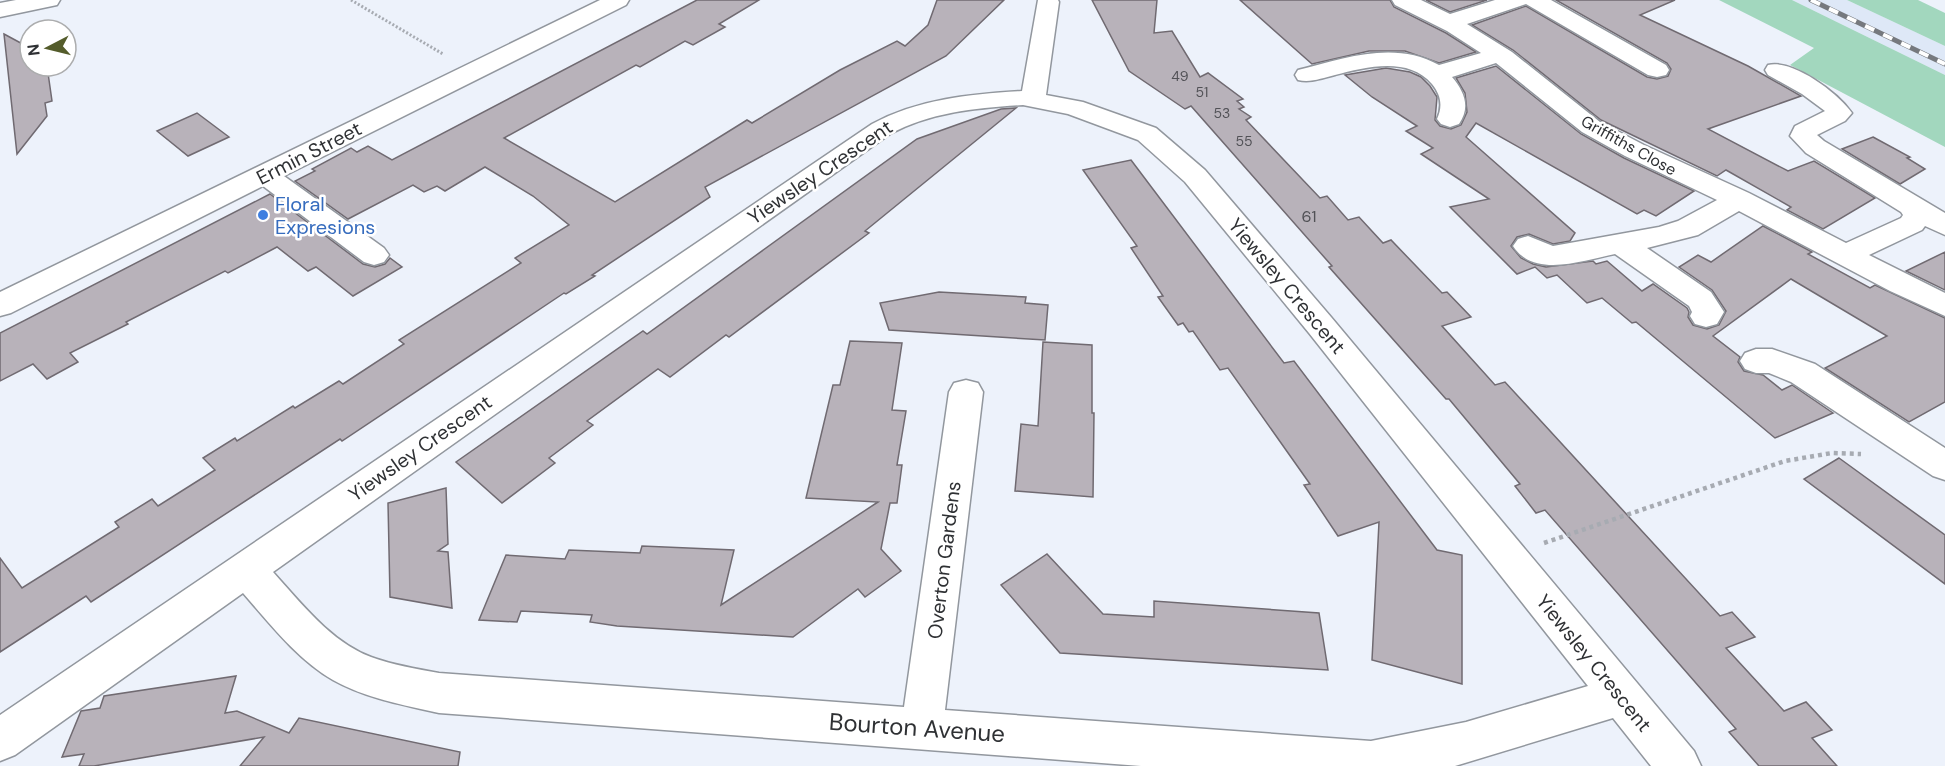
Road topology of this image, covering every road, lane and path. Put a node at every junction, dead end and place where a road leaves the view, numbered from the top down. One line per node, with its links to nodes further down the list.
1 (49, 0): 8 (street)
2 (351, 0): 13 (path)
3 (618, 0): 13 (street, Ermin Street)
4 (1403, 0): 9 (street, Griffiths Close)
5 (1518, 0): 9 (street)
6 (1535, 0): 11 (street)
7 (1048, 2): 16 (street)
8 (0, 10)
9 (1449, 22): 10 (street, Griffiths Close)
10 (1499, 55): 14 (street); 19 (street, Griffiths Close)
11 (1657, 70)
12 (1777, 70): 20 (street)
13 (472, 71): 18 (street, Ermin Street)
14 (1436, 74): 15 (street); 17 (street)
15 (1307, 75)
16 (1033, 99): 32 (street, Yiewsley Crescent); 33 (street, Yiewsley Crescent)
17 (1450, 119)
18 (265, 175): 25 (street); 26 (street, Ermin Street)
19 (1739, 200): 23 (street); 24 (street, Griffiths Close)
20 (1912, 206): 21 (street); 24 (street)
21 (1945, 226)
22 (1528, 246): 23 (street)
23 (1609, 246): 28 (street)
24 (1846, 254): 27 (street, Griffiths Close)
25 (374, 255)
26 (0, 305)
27 (1945, 305)
28 (1706, 316)
29 (1756, 361): 31 (street)
30 (966, 392): 35 (street, Overton Gardens)
31 (1939, 472): 32 (path)
32 (1507, 556): 34 (street, Yiewsley Crescent)
33 (248, 571): 35 (street, Bourton Avenue); 36 (street, Yiewsley Crescent)
34 (1620, 696): 35 (street, Bourton Avenue); 37 (street, Yiewsley Crescent)
35 (922, 728)
36 (0, 740)
37 (1679, 766)

